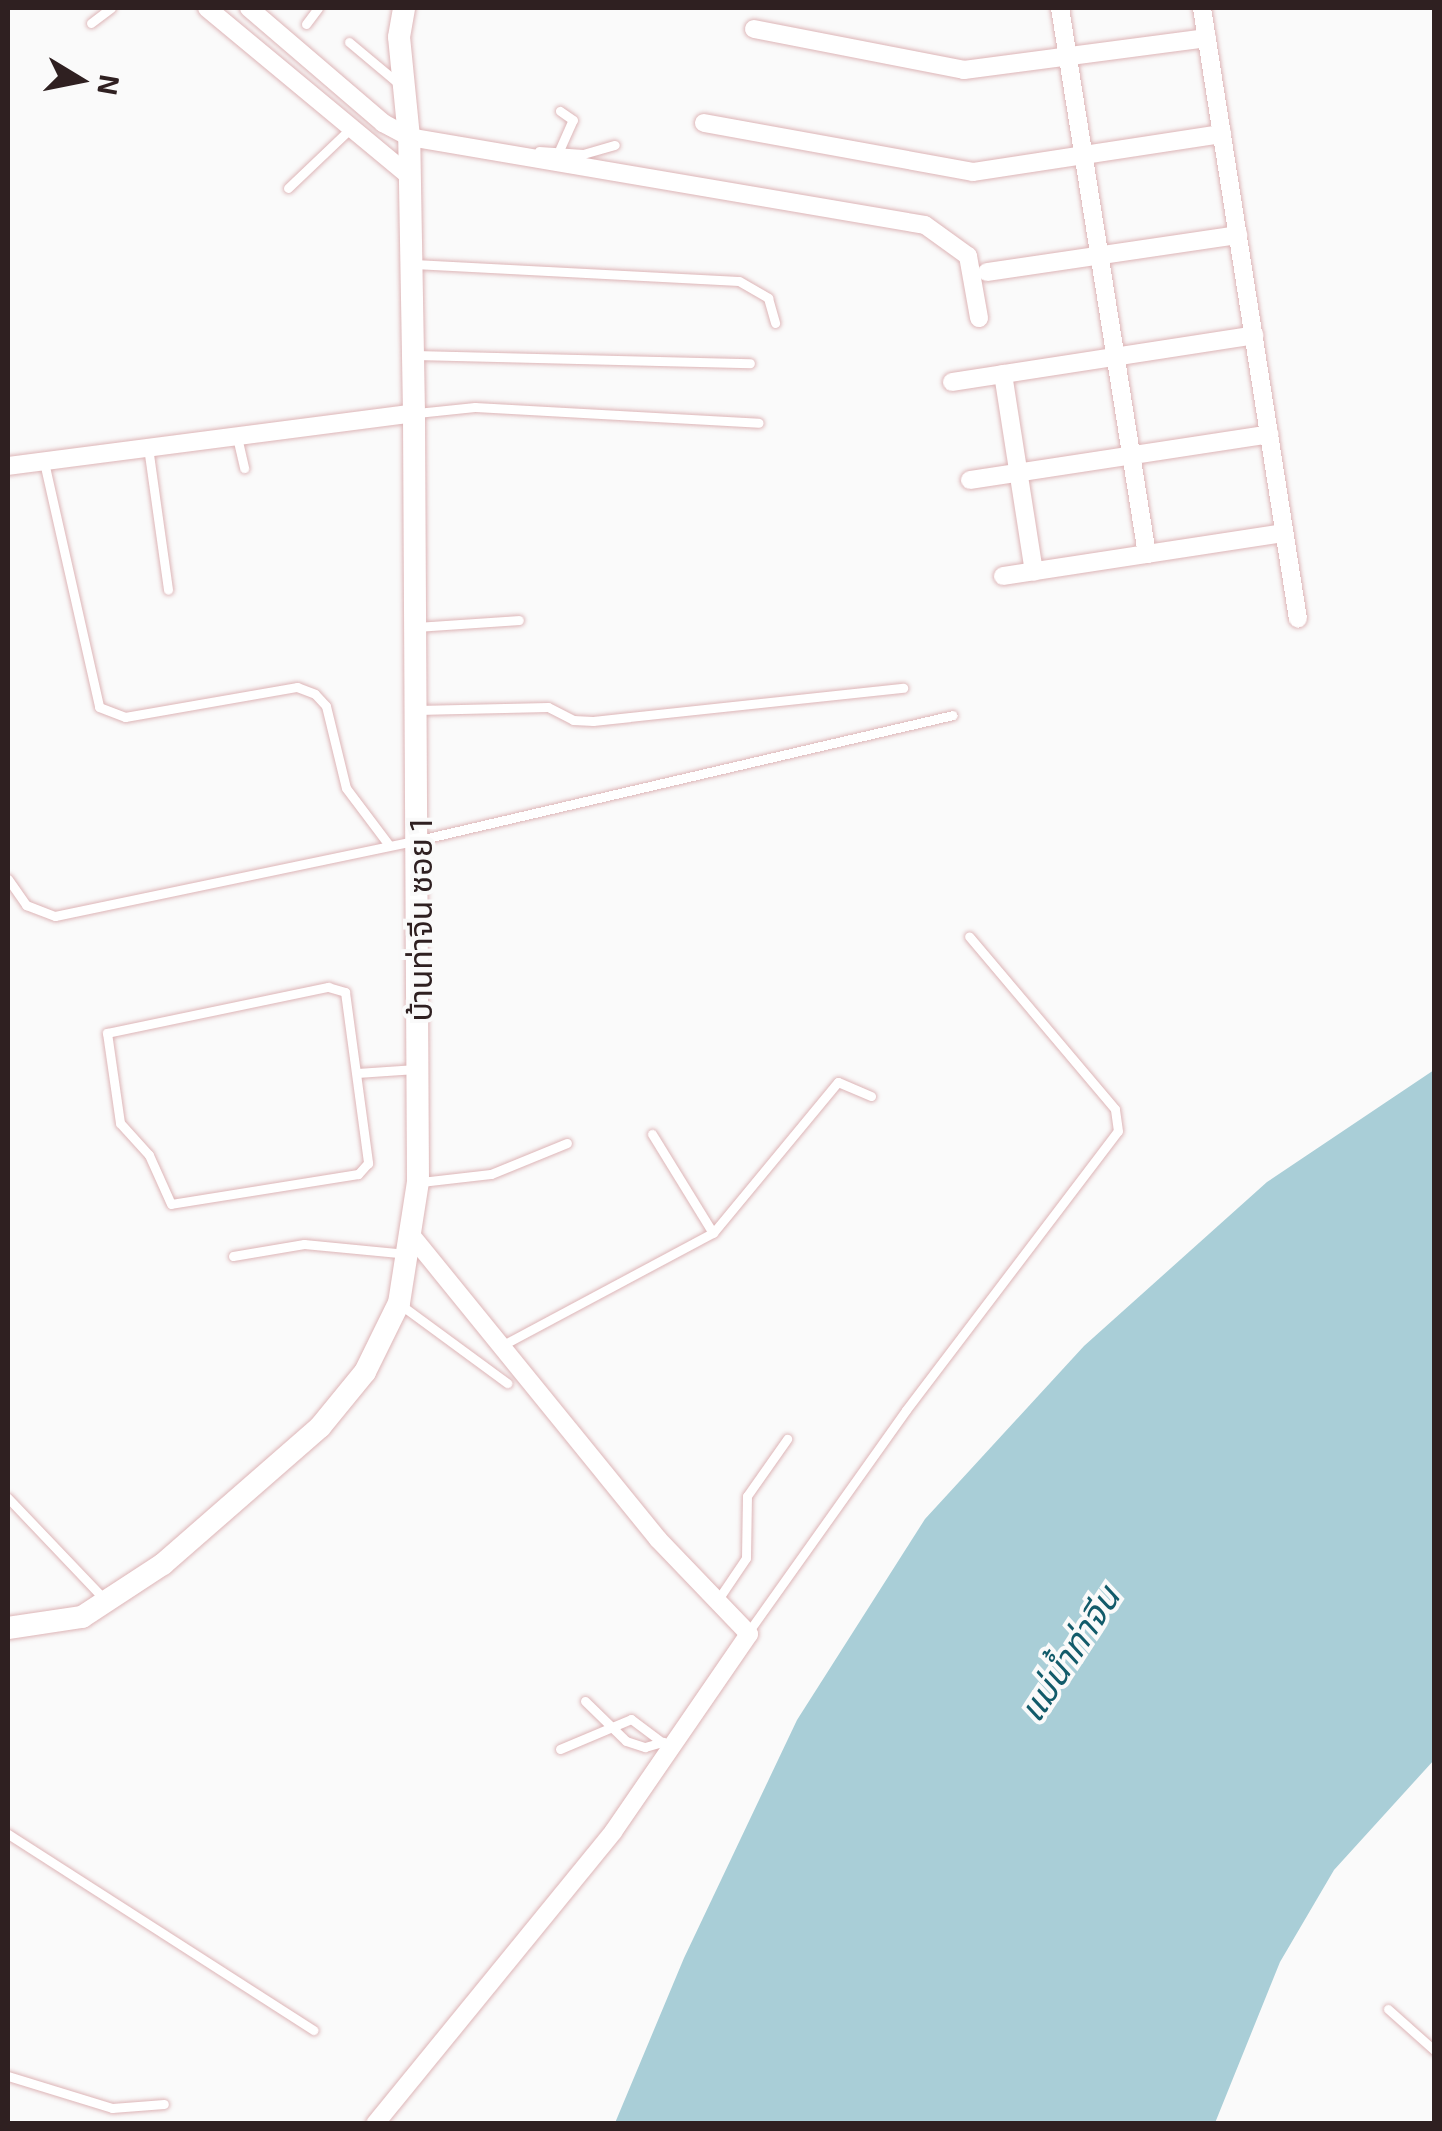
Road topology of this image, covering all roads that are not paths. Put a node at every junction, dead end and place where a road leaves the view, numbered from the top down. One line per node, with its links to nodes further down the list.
1 (111, 8): 8 (lane)
2 (206, 8): 17 (street)
3 (248, 8): 19 (street)
4 (318, 8): 9 (lane)
5 (404, 8): 14 (street, บ้านท่าจีน ซอย 1)
6 (1060, 8): 13 (street)
7 (1202, 8): 11 (street)
8 (91, 23)
9 (306, 24)
10 (754, 29): 13 (street)
11 (1207, 38): 13 (street); 18 (street)
12 (349, 42): 14 (lane)
13 (1068, 56): 22 (street)
14 (404, 88): 19 (street, บ้านท่าจีน ซอย 1)
15 (560, 112): 21 (lane)
16 (704, 123): 22 (street)
17 (352, 128): 23 (street); 24 (lane)
18 (1222, 134): 22 (street); 25 (street)
19 (409, 135): 21 (lane); 23 (street, บ้านท่าจีน ซอย 1); 29 (street)
20 (615, 145): 21 (lane)
21 (558, 152)
22 (1084, 155): 26 (street)
23 (409, 172): 27 (street, บ้านท่าจีน ซอย 1)
24 (288, 188)
25 (1238, 235): 26 (street); 31 (street)
26 (1100, 256): 28 (street); 33 (street)
27 (411, 264): 30 (lane); 32 (street, บ้านท่าจีน ซอย 1)
28 (987, 272)
29 (979, 318)
30 (775, 323)
31 (1254, 335): 33 (street); 39 (street)
32 (413, 355): 34 (lane); 37 (street, บ้านท่าจีน ซอย 1)
33 (1115, 356): 35 (street); 42 (street)
34 (750, 362)
35 (1004, 374): 36 (street); 46 (street)
36 (952, 382)
37 (414, 413): 38 (lane); 40 (street); 55 (street, บ้านท่าจีน ซอย 1)
38 (759, 422)
39 (1269, 434): 42 (street); 48 (street)
40 (238, 436): 41 (street); 45 (lane)
41 (148, 447): 43 (street); 52 (lane)
42 (1132, 456): 46 (street); 49 (street)
43 (44, 461): 44 (street); 60 (lane)
44 (8, 466)
45 (244, 468)
46 (1019, 473): 47 (street); 50 (street)
47 (970, 480)
48 (1284, 533): 49 (street); 53 (street)
49 (1147, 554): 50 (street)
50 (1034, 572): 51 (street)
51 (1003, 576)
52 (168, 590)
53 (1298, 619)
54 (519, 620): 55 (lane)
55 (417, 627): 57 (street, บ้านท่าจีน ซอย 1)
56 (904, 688): 57 (lane)
57 (417, 710): 59 (street, บ้านท่าจีน ซอย 1)
58 (952, 715): 59 (lane)
59 (419, 840): 60 (lane); 63 (street, บ้านท่าจีน ซอย 1)
60 (389, 846): 61 (lane)
61 (8, 879)
62 (968, 936): 80 (lane)
63 (418, 1069): 64 (lane); 68 (street, บ้านท่าจีน ซอย 1)
64 (357, 1074): 64 (lane)
65 (871, 1096): 69 (lane)
66 (652, 1134): 69 (lane)
67 (568, 1144): 68 (lane)
68 (418, 1182): 70 (street, บ้านท่าจีน ซอย 1)
69 (713, 1233): 73 (lane)
70 (411, 1246): 71 (lane); 72 (street, บ้านท่าจีน ซอย 1); 73 (street)
71 (233, 1256)
72 (399, 1303): 74 (lane); 78 (street, บ้านท่าจีน ซอย 1)
73 (501, 1346): 77 (street)
74 (508, 1383)
75 (788, 1439): 77 (lane)
76 (8, 1498): 78 (lane)
77 (719, 1598): 80 (street)
78 (108, 1603): 79 (street, บ้านท่าจีน ซอย 1)
79 (8, 1628)
80 (749, 1630): 83 (street)
81 (585, 1701): 82 (lane)
82 (609, 1727): 83 (lane); 83 (lane); 84 (lane)
83 (667, 1746): 91 (street)
84 (560, 1749)
85 (8, 1834): 87 (lane)
86 (1388, 2009): 88 (lane)
87 (313, 2030)
88 (1434, 2050)
89 (8, 2076): 90 (lane)
90 (164, 2104)
91 (375, 2124)

